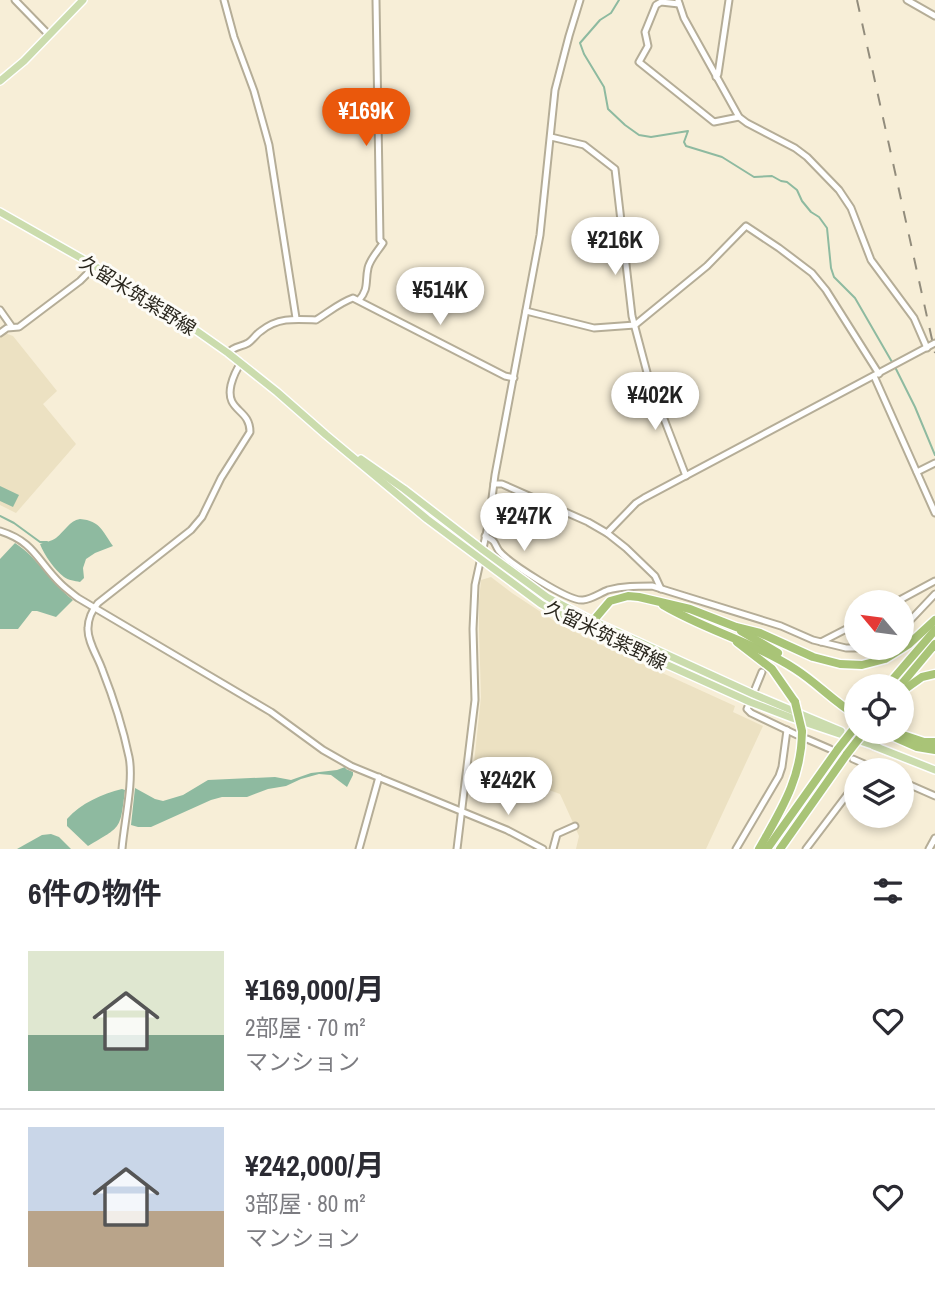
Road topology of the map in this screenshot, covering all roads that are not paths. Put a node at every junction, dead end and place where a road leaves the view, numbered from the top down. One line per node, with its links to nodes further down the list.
1 (15, 0): 10 (street)
2 (83, 0): 10 (main road)
3 (224, 0): 20 (street)
4 (376, 0): 17 (street)
5 (580, 0): 14 (street)
6 (729, 0): 11 (street)
7 (907, 0): 9 (street)
8 (679, 2): 11 (street); 13 (street)
9 (935, 16)
10 (49, 36): 12 (main road)
11 (716, 77): 13 (street)
12 (0, 82)
13 (739, 117): 25 (street)
14 (551, 137): 19 (street); 21 (street)
15 (0, 212): 16 (main road, 久留米筑紫野線)
16 (93, 265): 22 (street); 26 (main road, 久留米筑紫野線)
17 (359, 300): 20 (street); 29 (street)
18 (0, 310): 22 (street)
19 (526, 311): 21 (street); 29 (street)
20 (296, 318): 26 (street)
21 (635, 325): 28 (street); 33 (street)
22 (12, 327): 23 (street)
23 (0, 333)
24 (935, 343): 25 (street)
25 (927, 348): 28 (street)
26 (228, 353): 27 (main road, 久留米筑紫野線)
27 (241, 363): 30 (main road, 久留米筑紫野線); 46 (street)
28 (876, 375): 32 (street); 33 (street)
29 (514, 378): 34 (street)
30 (334, 441): 39 (main road, 久留米筑紫野線); 40 (main road, 久留米筑紫野線)
31 (935, 463): 32 (street)
32 (917, 472): 35 (street)
33 (686, 476): 37 (street)
34 (494, 484): 37 (street); 38 (street)
35 (935, 513)
36 (0, 532): 46 (street)
37 (607, 533): 42 (street)
38 (485, 536): 39 (street); 42 (street)
39 (483, 550): 40 (street); 49 (main road, 久留米筑紫野線)
40 (480, 560): 51 (main road, 久留米筑紫野線); 84 (street)
41 (935, 581): 43 (street)
42 (660, 589): 50 (street)
43 (914, 592)
44 (935, 594): 47 (street)
45 (657, 602): 49 (highway); 52 (highway); 56 (highway)
46 (94, 608): 80 (street); 87 (street)
47 (914, 616)
48 (935, 620): 52 (highway)
49 (593, 621): 51 (highway); 65 (main road, 久留米筑紫野線)
50 (781, 626): 55 (street); 57 (street)
51 (583, 627): 65 (main road, 久留米筑紫野線)
52 (736, 627): 66 (highway)
53 (844, 630): 57 (street)
54 (935, 630): 61 (highway)
55 (779, 637)
56 (732, 638): 67 (highway); 69 (highway, bridge)
57 (821, 642): 59 (street)
58 (935, 645): 62 (highway)
59 (844, 648)
60 (762, 672): 65 (street)
61 (897, 674)
62 (910, 674)
63 (935, 674): 64 (highway)
64 (914, 683)
65 (752, 698): 68 (street); 79 (main road, 久留米筑紫野線)
66 (844, 700)
67 (844, 707)
68 (787, 730): 69 (street); 92 (street)
69 (802, 735): 75 (street); 93 (highway)
70 (844, 739): 75 (highway, bridge)
71 (914, 739): 72 (highway)
72 (935, 742)
73 (857, 744): 77 (highway, bridge)
74 (910, 744): 76 (highway)
75 (834, 749): 94 (highway)
76 (935, 750)
77 (850, 756): 78 (street); 95 (highway)
78 (853, 758)
79 (935, 770)
80 (379, 777): 84 (street); 88 (street)
81 (914, 787): 82 (street)
82 (935, 796)
83 (844, 799): 96 (street)
84 (461, 812): 89 (street); 90 (street)
85 (575, 826): 91 (street)
86 (935, 838): 97 (street)
87 (122, 849)
88 (359, 849)
89 (457, 849)
90 (543, 849)
91 (553, 849)
92 (736, 849)
93 (759, 849)
94 (767, 849)
95 (779, 849)
96 (806, 849)
97 (929, 849)

